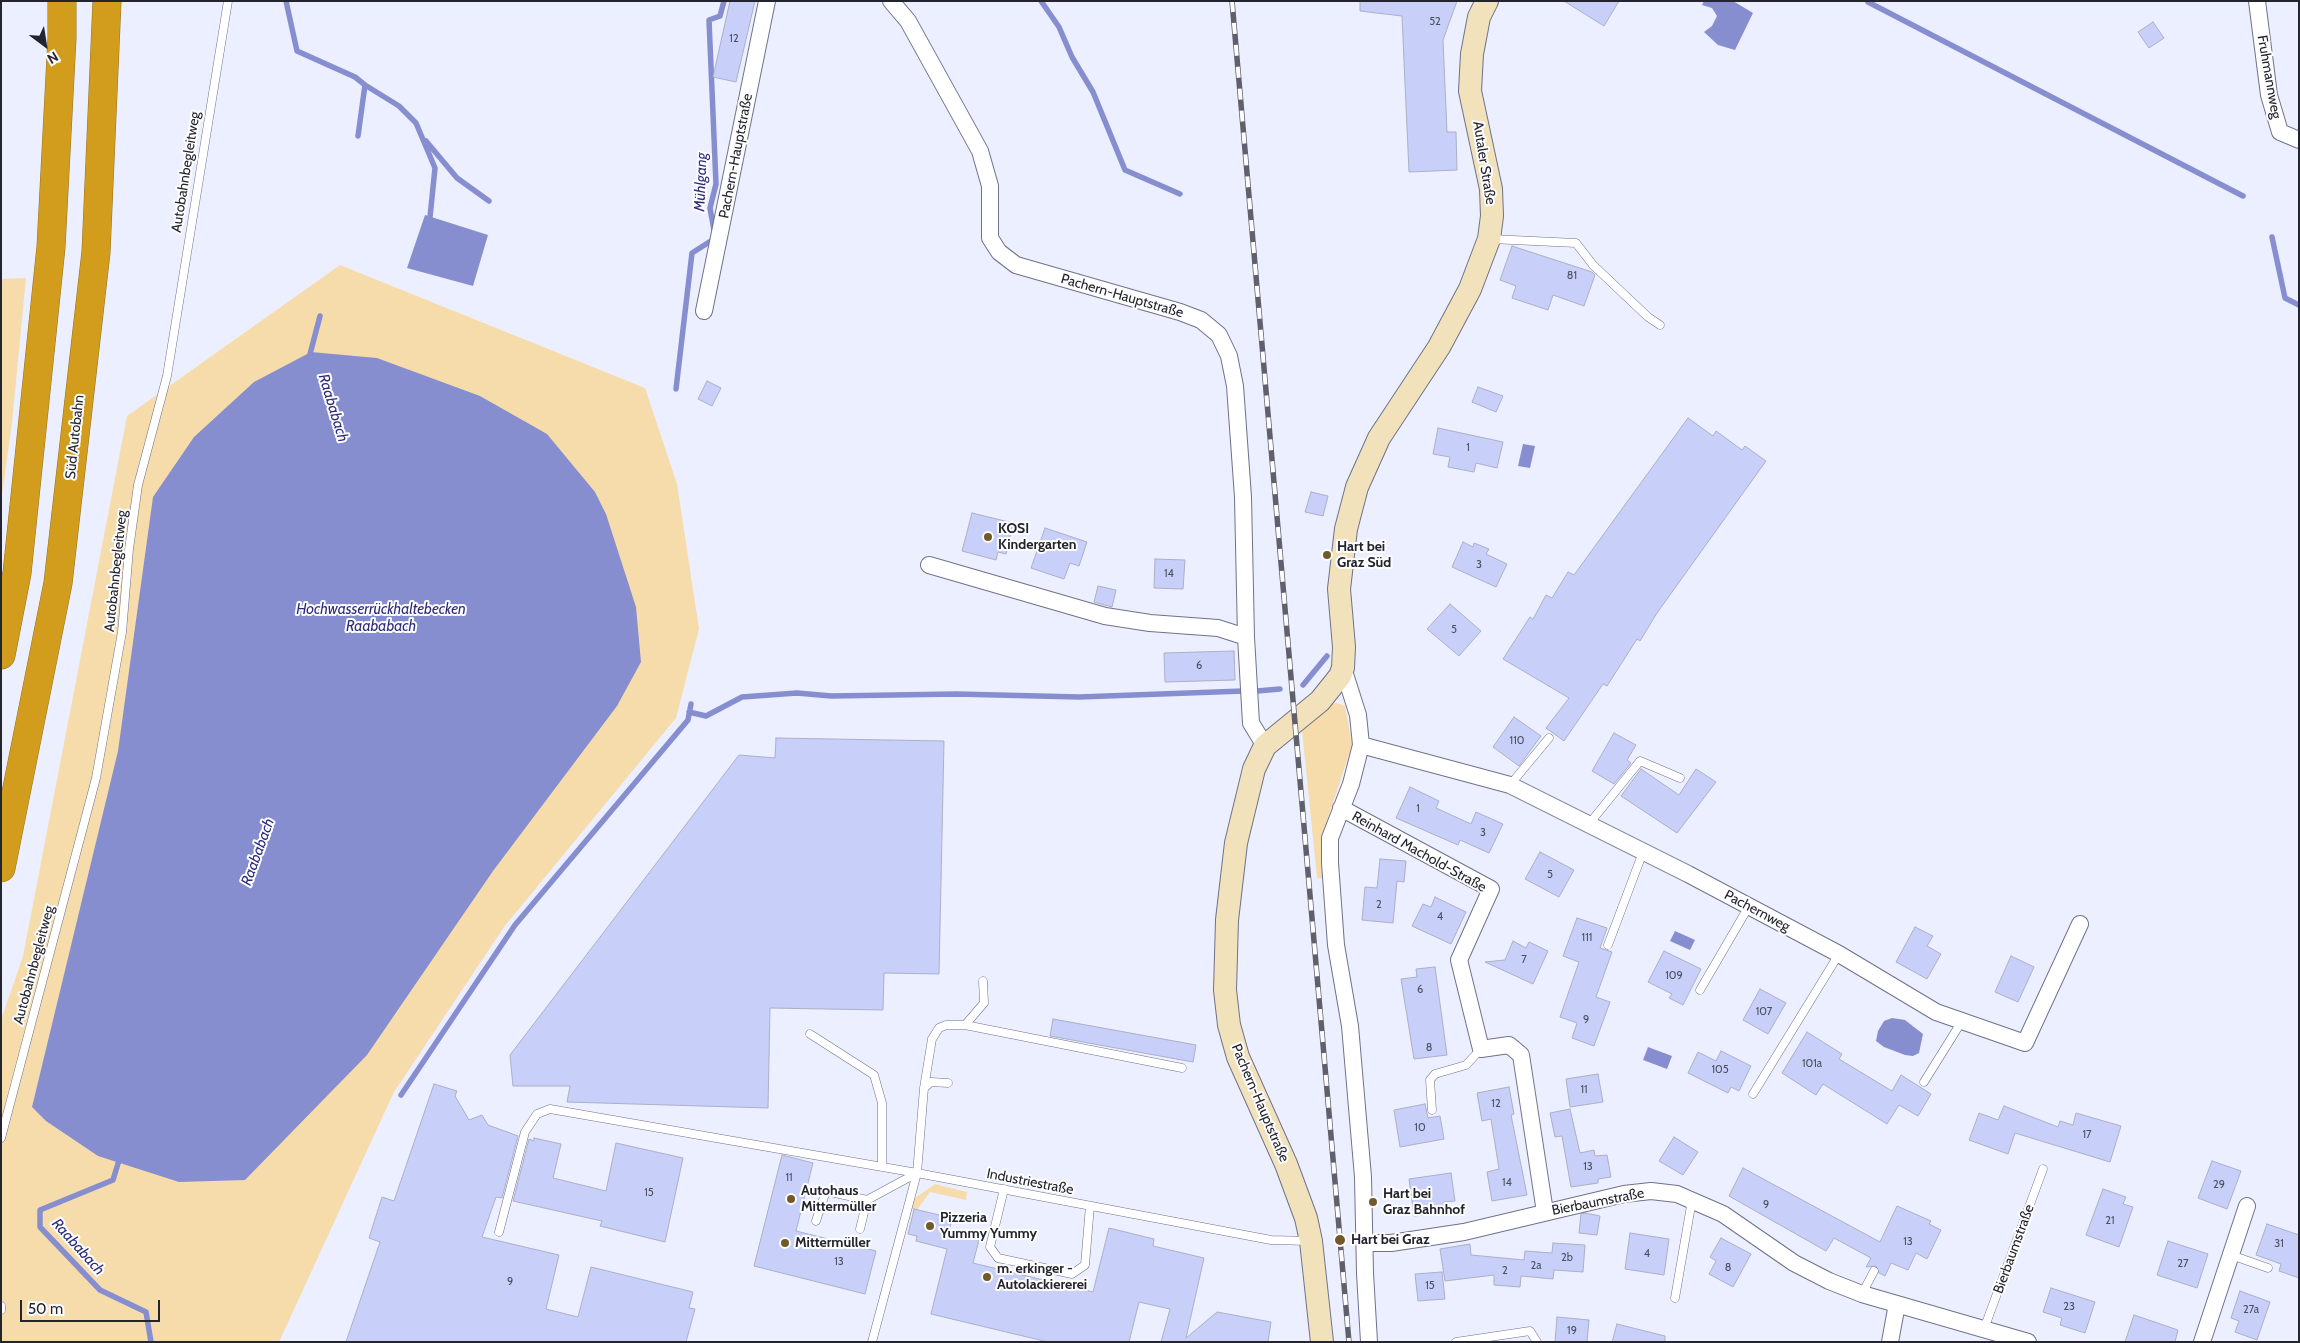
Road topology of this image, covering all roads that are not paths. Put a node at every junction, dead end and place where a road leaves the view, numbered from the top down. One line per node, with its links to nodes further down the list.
1 (62, 1): 15 (highway)
2 (107, 1): 25 (highway, Süd Autobahn)
3 (228, 1): 42 (lane, Autobahnbegleitweg)
4 (766, 1): 10 (street, Pachern-Hauptstraße)
5 (891, 1): 14 (street, Pachern-Hauptstraße)
6 (1487, 1): 9 (main road, Autaler Straße)
7 (2258, 1): 8 (street, Fruhmannweg)
8 (2299, 140)
9 (1489, 239): 11 (lane); 12 (main road, Autaler Straße)
10 (704, 311)
11 (1660, 325)
12 (1439, 347): 16 (main road, Pachern-Hauptstraße)
13 (929, 565): 14 (street)
14 (1246, 637): 19 (street, Pachern-Hauptstraße)
15 (1, 655)
16 (1343, 668): 18 (street, Reinhard Machold-Straße); 19 (main road, Pachern-Hauptstraße)
17 (1549, 738): 21 (lane)
18 (1361, 745): 21 (street, Pachernweg); 22 (street, Reinhard Machold-Straße)
19 (1265, 746): 55 (main road, Pachern-Hauptstraße)
20 (1680, 778): 23 (lane)
21 (1510, 785): 23 (street, Pachernweg)
22 (1341, 808): 35 (street, Reinhard Machold-Straße); 56 (street, Reinhard Machold-Straße)
23 (1588, 824): 24 (street, Pachernweg)
24 (1643, 852): 26 (street, Pachernweg); 28 (lane)
25 (1, 868)
26 (1749, 906): 29 (street, Pachernweg); 31 (lane)
27 (2080, 924): 32 (street, Pachernweg)
28 (1608, 945)
29 (1839, 954): 32 (street, Pachernweg); 40 (lane)
30 (983, 981): 33 (lane)
31 (1700, 990)
32 (1962, 1021): 37 (lane)
33 (965, 1026): 36 (lane); 39 (lane)
34 (810, 1034): 43 (lane)
35 (1482, 1049): 41 (lane); 51 (street)
36 (1182, 1068)
37 (1924, 1082)
38 (948, 1083): 39 (lane)
39 (924, 1088): 45 (lane)
40 (1753, 1094)
41 (1432, 1110)
42 (1, 1138)
43 (882, 1167): 45 (lane, Industriestraße); 54 (lane, Industriestraße)
44 (2044, 1169): 63 (lane, Bierbaumstraße)
45 (917, 1173): 46 (lane, Industriestraße); 47 (lane); 65 (lane)
46 (1004, 1190): 49 (lane, Industriestraße); 49 (lane)
47 (867, 1200): 52 (lane); 53 (lane)
48 (1692, 1200): 51 (street, Bierbaumstraße); 60 (street, Bierbaumstraße); 61 (lane)
49 (1090, 1206): 55 (lane, Industriestraße)
50 (2247, 1206): 57 (street)
51 (1545, 1212): 56 (street, Bierbaumstraße)
52 (816, 1221)
53 (860, 1229)
54 (499, 1232)
55 (1310, 1241): 66 (main road, Pachern-Hauptstraße)
56 (1365, 1243): 67 (street, Reinhard Machold-Straße)
57 (2231, 1256): 58 (lane); 72 (street)
58 (2268, 1268)
59 (1874, 1271): 60 (lane)
60 (1862, 1294): 62 (street, Bierbaumstraße)
61 (1675, 1298)
62 (1897, 1304): 63 (street, Bierbaumstraße); 70 (street)
63 (1984, 1328): 71 (street, Bierbaumstraße)
64 (1466, 1341): 68 (lane); 69 (lane)
65 (872, 1342)
66 (1322, 1342)
67 (1370, 1342)
68 (1456, 1342)
69 (1537, 1342)
70 (1890, 1342)
71 (2028, 1342)
72 (2202, 1342)

